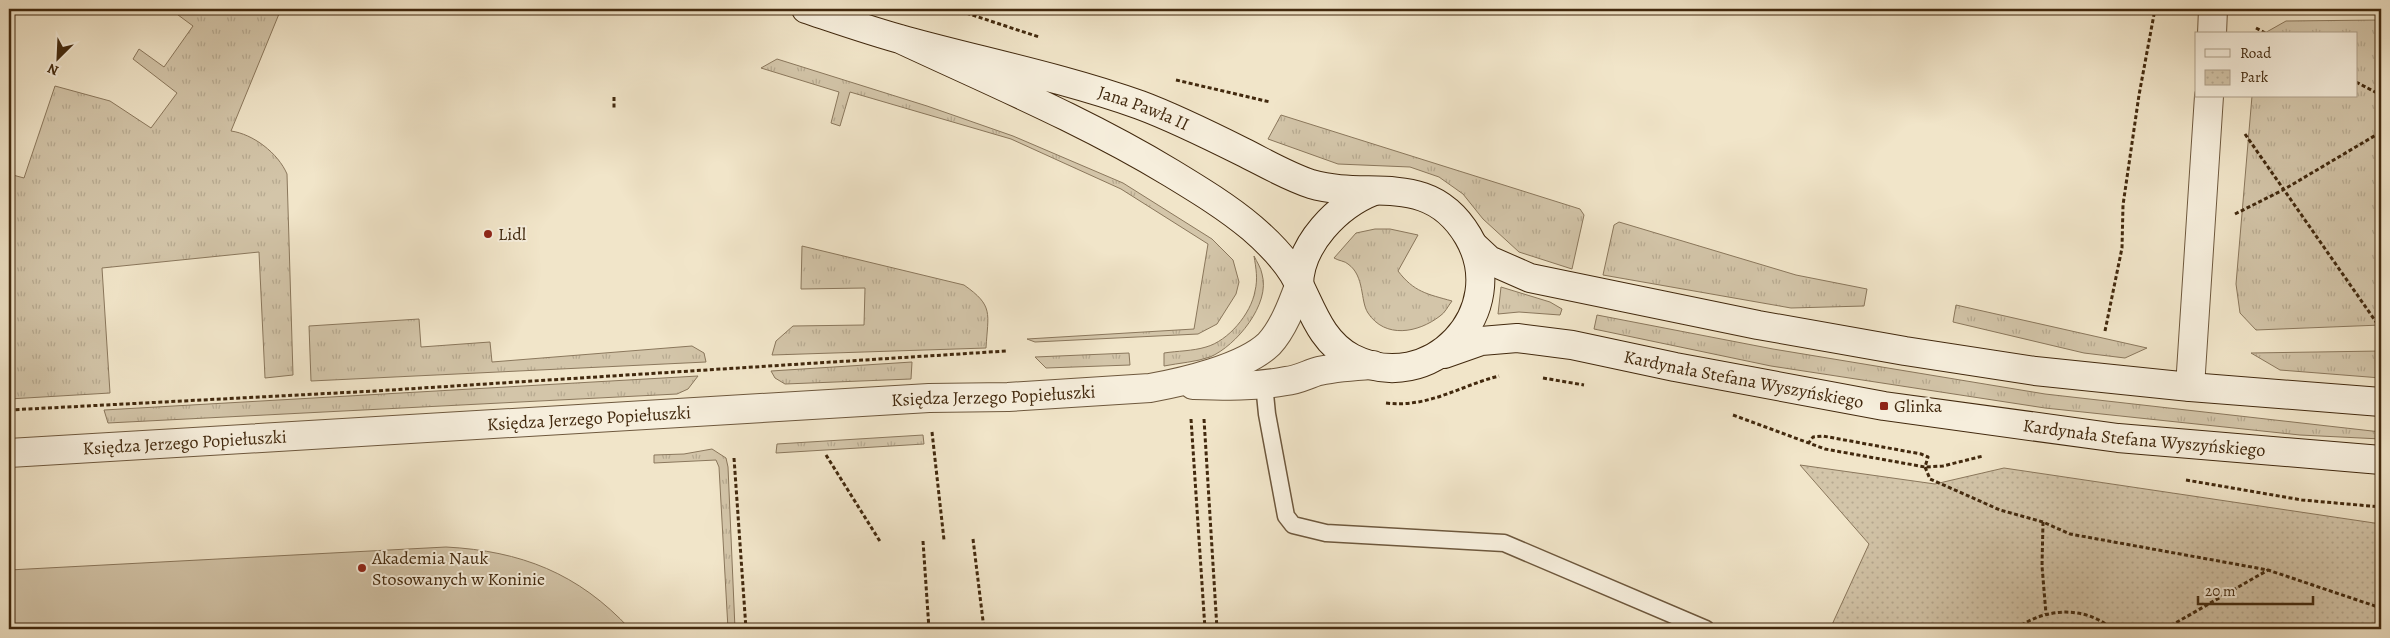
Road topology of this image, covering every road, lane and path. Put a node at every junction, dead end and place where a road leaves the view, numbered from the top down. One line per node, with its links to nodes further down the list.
1 (806, 9): 7 (main road, Jana Pawła II)
2 (2155, 9): 21 (path)
3 (2214, 9): 5 (main road)
4 (2256, 28): 6 (path)
5 (2212, 32)
6 (2263, 32)
7 (900, 39): 15 (main road, Jana Pawła II); 19 (main road, Jana Pawła II)
8 (2358, 83): 9 (path)
9 (2381, 95)
10 (614, 97): 12 (path)
11 (2209, 98): 30 (main road)
12 (614, 110)
13 (2381, 132): 16 (path)
14 (2245, 134): 16 (path)
15 (1379, 189): 18 (main road); 19 (main road)
16 (2283, 190): 17 (path); 20 (path)
17 (2235, 214)
18 (1474, 246): 23 (main road); 30 (main road)
19 (1299, 286): 24 (main road); 28 (main road, Księdza Jerzego Popiełuszki)
20 (2381, 329)
21 (2105, 331)
22 (1006, 351): 33 (path)
23 (1437, 356): 24 (main road); 43 (main road, Kardynała Stefana Wyszyńskiego)
24 (1373, 365): 27 (main road, Księdza Jerzego Popiełuszki)
25 (1505, 375): 32 (path)
26 (1538, 377): 29 (path)
27 (1264, 384): 28 (main road, Księdza Jerzego Popiełuszki); 60 (lane)
28 (1170, 385): 39 (main road, Księdza Jerzego Popiełuszki)
29 (1594, 386)
30 (2190, 387): 31 (main road)
31 (2381, 402)
32 (1384, 403)
33 (9, 410)
34 (1725, 412): 38 (path)
35 (1203, 413): 59 (path)
36 (1191, 414): 58 (path)
37 (931, 426): 49 (path)
38 (1808, 444): 44 (path); 44 (path)
39 (9, 453)
40 (1988, 454): 44 (path)
41 (826, 455): 51 (path)
42 (734, 458): 55 (path)
43 (2381, 460)
44 (1926, 467): 47 (path)
45 (2182, 480): 46 (path)
46 (2381, 507)
47 (2043, 522): 52 (path); 54 (path)
48 (973, 539): 57 (path)
49 (944, 540)
50 (923, 541): 56 (path)
51 (881, 543)
52 (2268, 570): 53 (path); 63 (path)
53 (2381, 608)
54 (2046, 614): 61 (path); 62 (path)
55 (746, 629)
56 (929, 629)
57 (984, 629)
58 (1205, 629)
59 (1217, 629)
60 (1706, 629)
61 (2016, 629)
62 (2112, 629)
63 (2165, 629)

